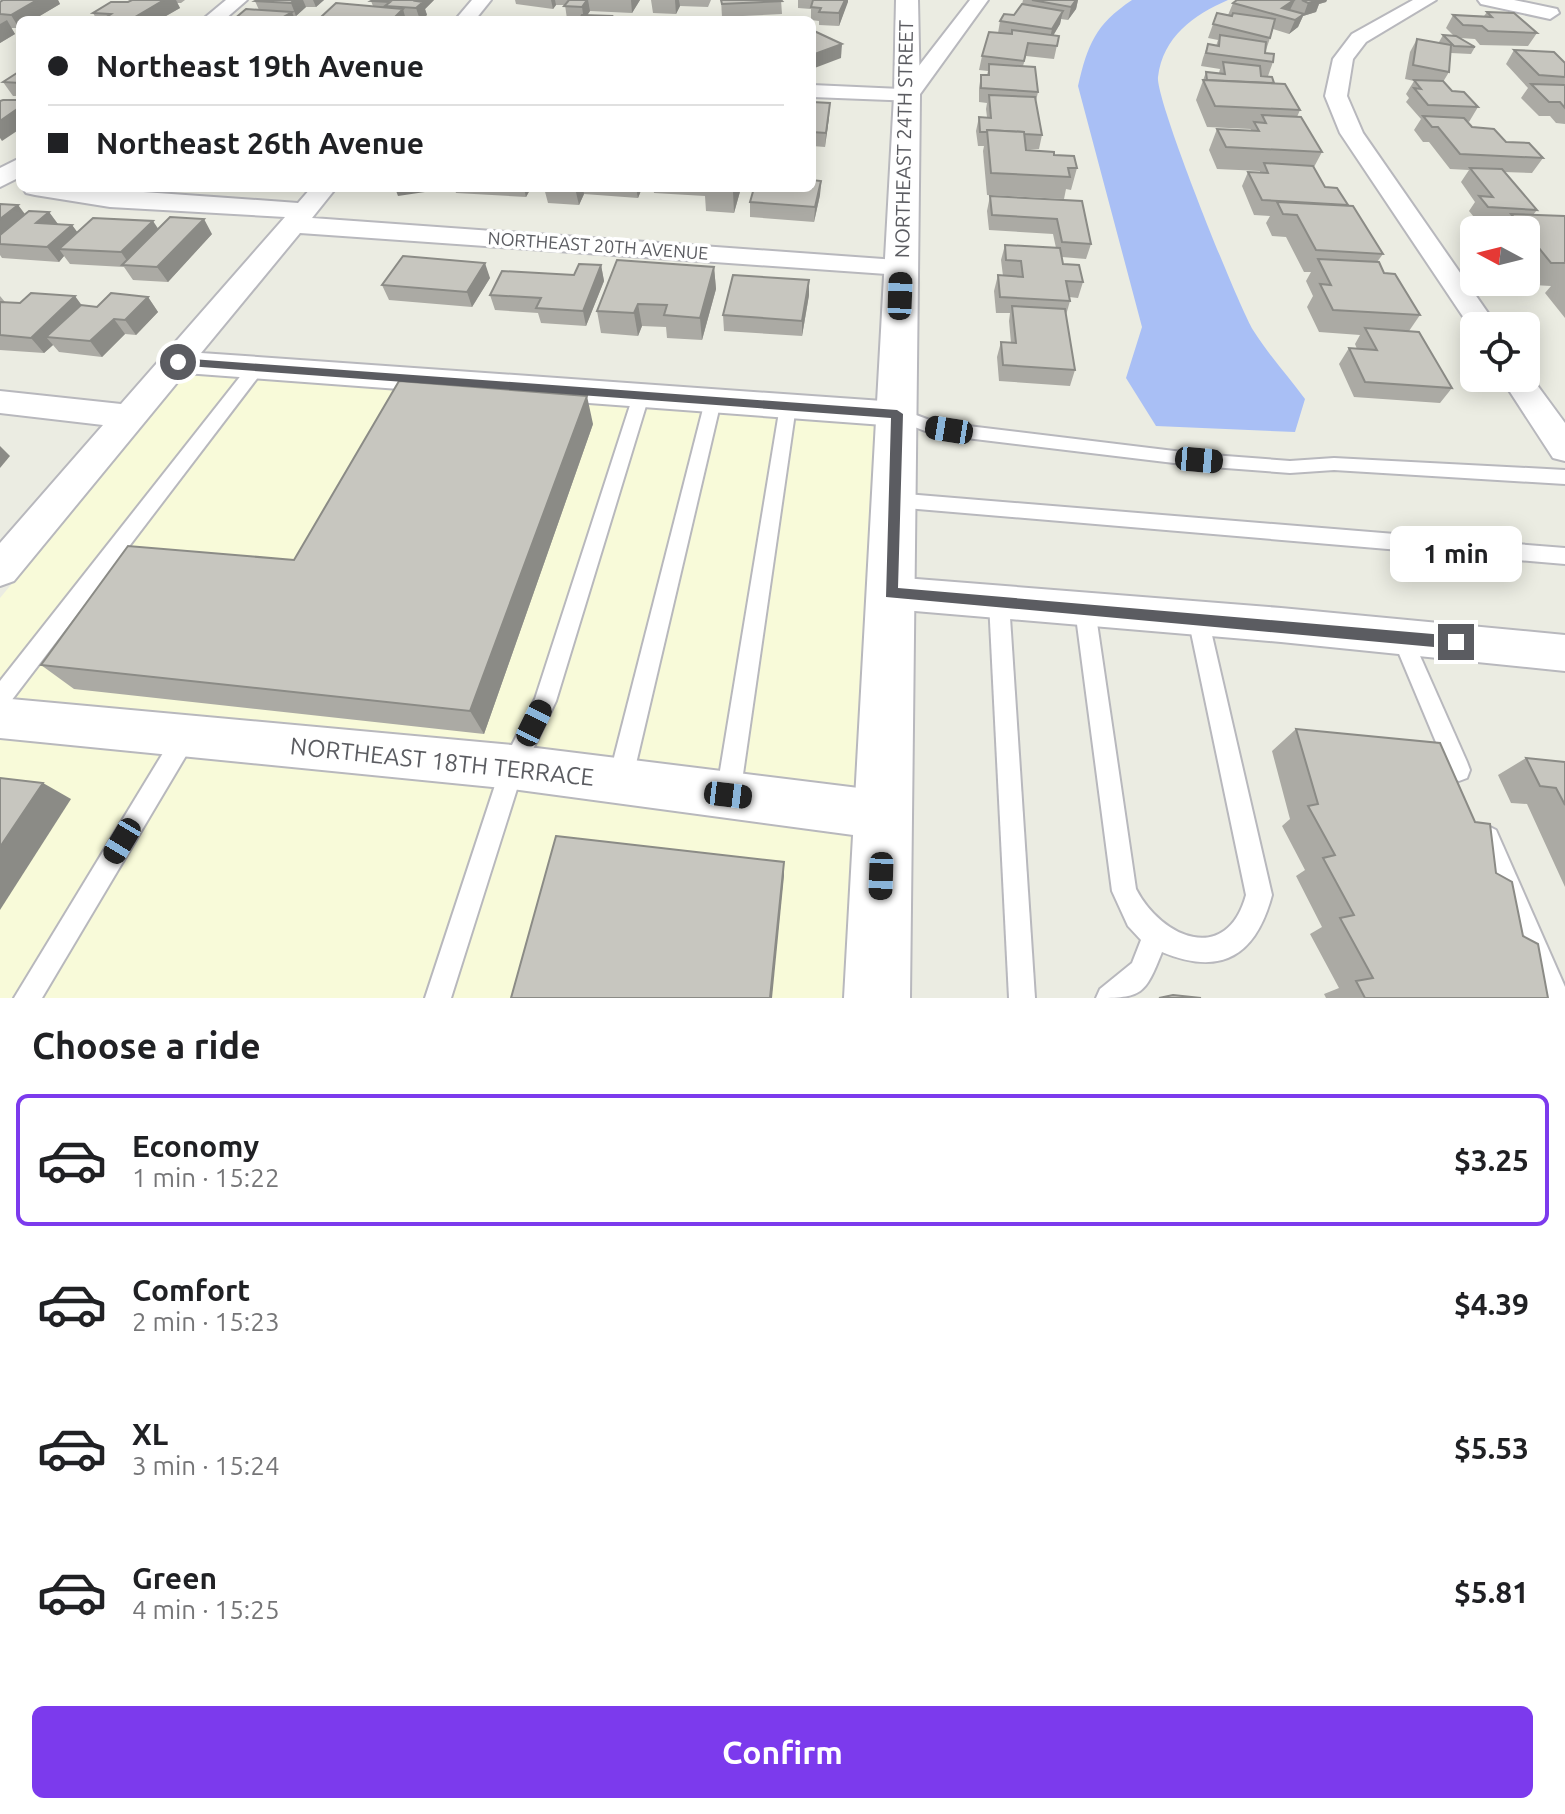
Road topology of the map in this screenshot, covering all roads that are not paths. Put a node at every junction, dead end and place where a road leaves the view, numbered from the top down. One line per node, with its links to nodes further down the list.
1 (238, 0): 8 (street)
2 (482, 0): 9 (street)
3 (907, 0): 12 (street, NORTHEAST 24TH STREET)
4 (979, 0): 12 (street)
5 (1427, 0): 18 (street)
6 (1487, 0): 10 (street)
7 (1535, 0): 10 (street)
8 (217, 16)
9 (468, 16)
10 (1558, 19)
11 (816, 91): 12 (street)
12 (907, 96): 17 (street, NORTHEAST 24TH STREET)
13 (16, 168): 14 (street)
14 (0, 182)
15 (62, 192): 16 (street, NORTHEAST 20TH AVENUE)
16 (308, 208): 17 (street, NORTHEAST 20TH AVENUE); 19 (street)
17 (901, 267): 26 (street, NORTHEAST 24TH STREET)
18 (1473, 312)
19 (178, 362): 20 (street); 27 (street)
20 (256, 368): 22 (street); 39 (lane)
21 (1526, 392): 28 (street)
22 (641, 396): 23 (street); 42 (lane)
23 (713, 401): 25 (street); 44 (lane)
24 (0, 402): 27 (street)
25 (788, 406): 26 (street); 45 (lane)
26 (897, 414): 29 (lane); 30 (street, NORTHEAST 24TH STREET)
27 (130, 417): 32 (street)
28 (1565, 449)
29 (1565, 477)
30 (894, 500): 31 (lane); 33 (street, NORTHEAST 24TH STREET)
31 (1565, 556)
32 (0, 570)
33 (891, 593): 34 (street); 46 (street, NORTHEAST 24TH STREET)
34 (999, 602): 35 (street); 52 (lane)
35 (1085, 609): 36 (street); 48 (lane)
36 (1198, 618): 37 (street); 48 (lane)
37 (1402, 637): 38 (street); 43 (lane)
38 (1565, 653)
39 (0, 698)
40 (0, 718): 41 (street, NORTHEAST 18TH TERRACE)
41 (186, 736): 42 (street, NORTHEAST 18TH TERRACE); 49 (lane)
42 (512, 767): 44 (street, NORTHEAST 18TH TERRACE); 50 (lane)
43 (1459, 770)
44 (620, 781): 45 (street, NORTHEAST 18TH TERRACE)
45 (728, 795): 46 (street, NORTHEAST 18TH TERRACE)
46 (883, 815): 51 (street, NORTHEAST 24TH STREET)
47 (1488, 838): 54 (lane)
48 (1156, 936): 53 (lane)
49 (27, 998)
50 (438, 998)
51 (877, 998)
52 (1022, 998)
53 (1109, 998)
54 (1556, 998)

